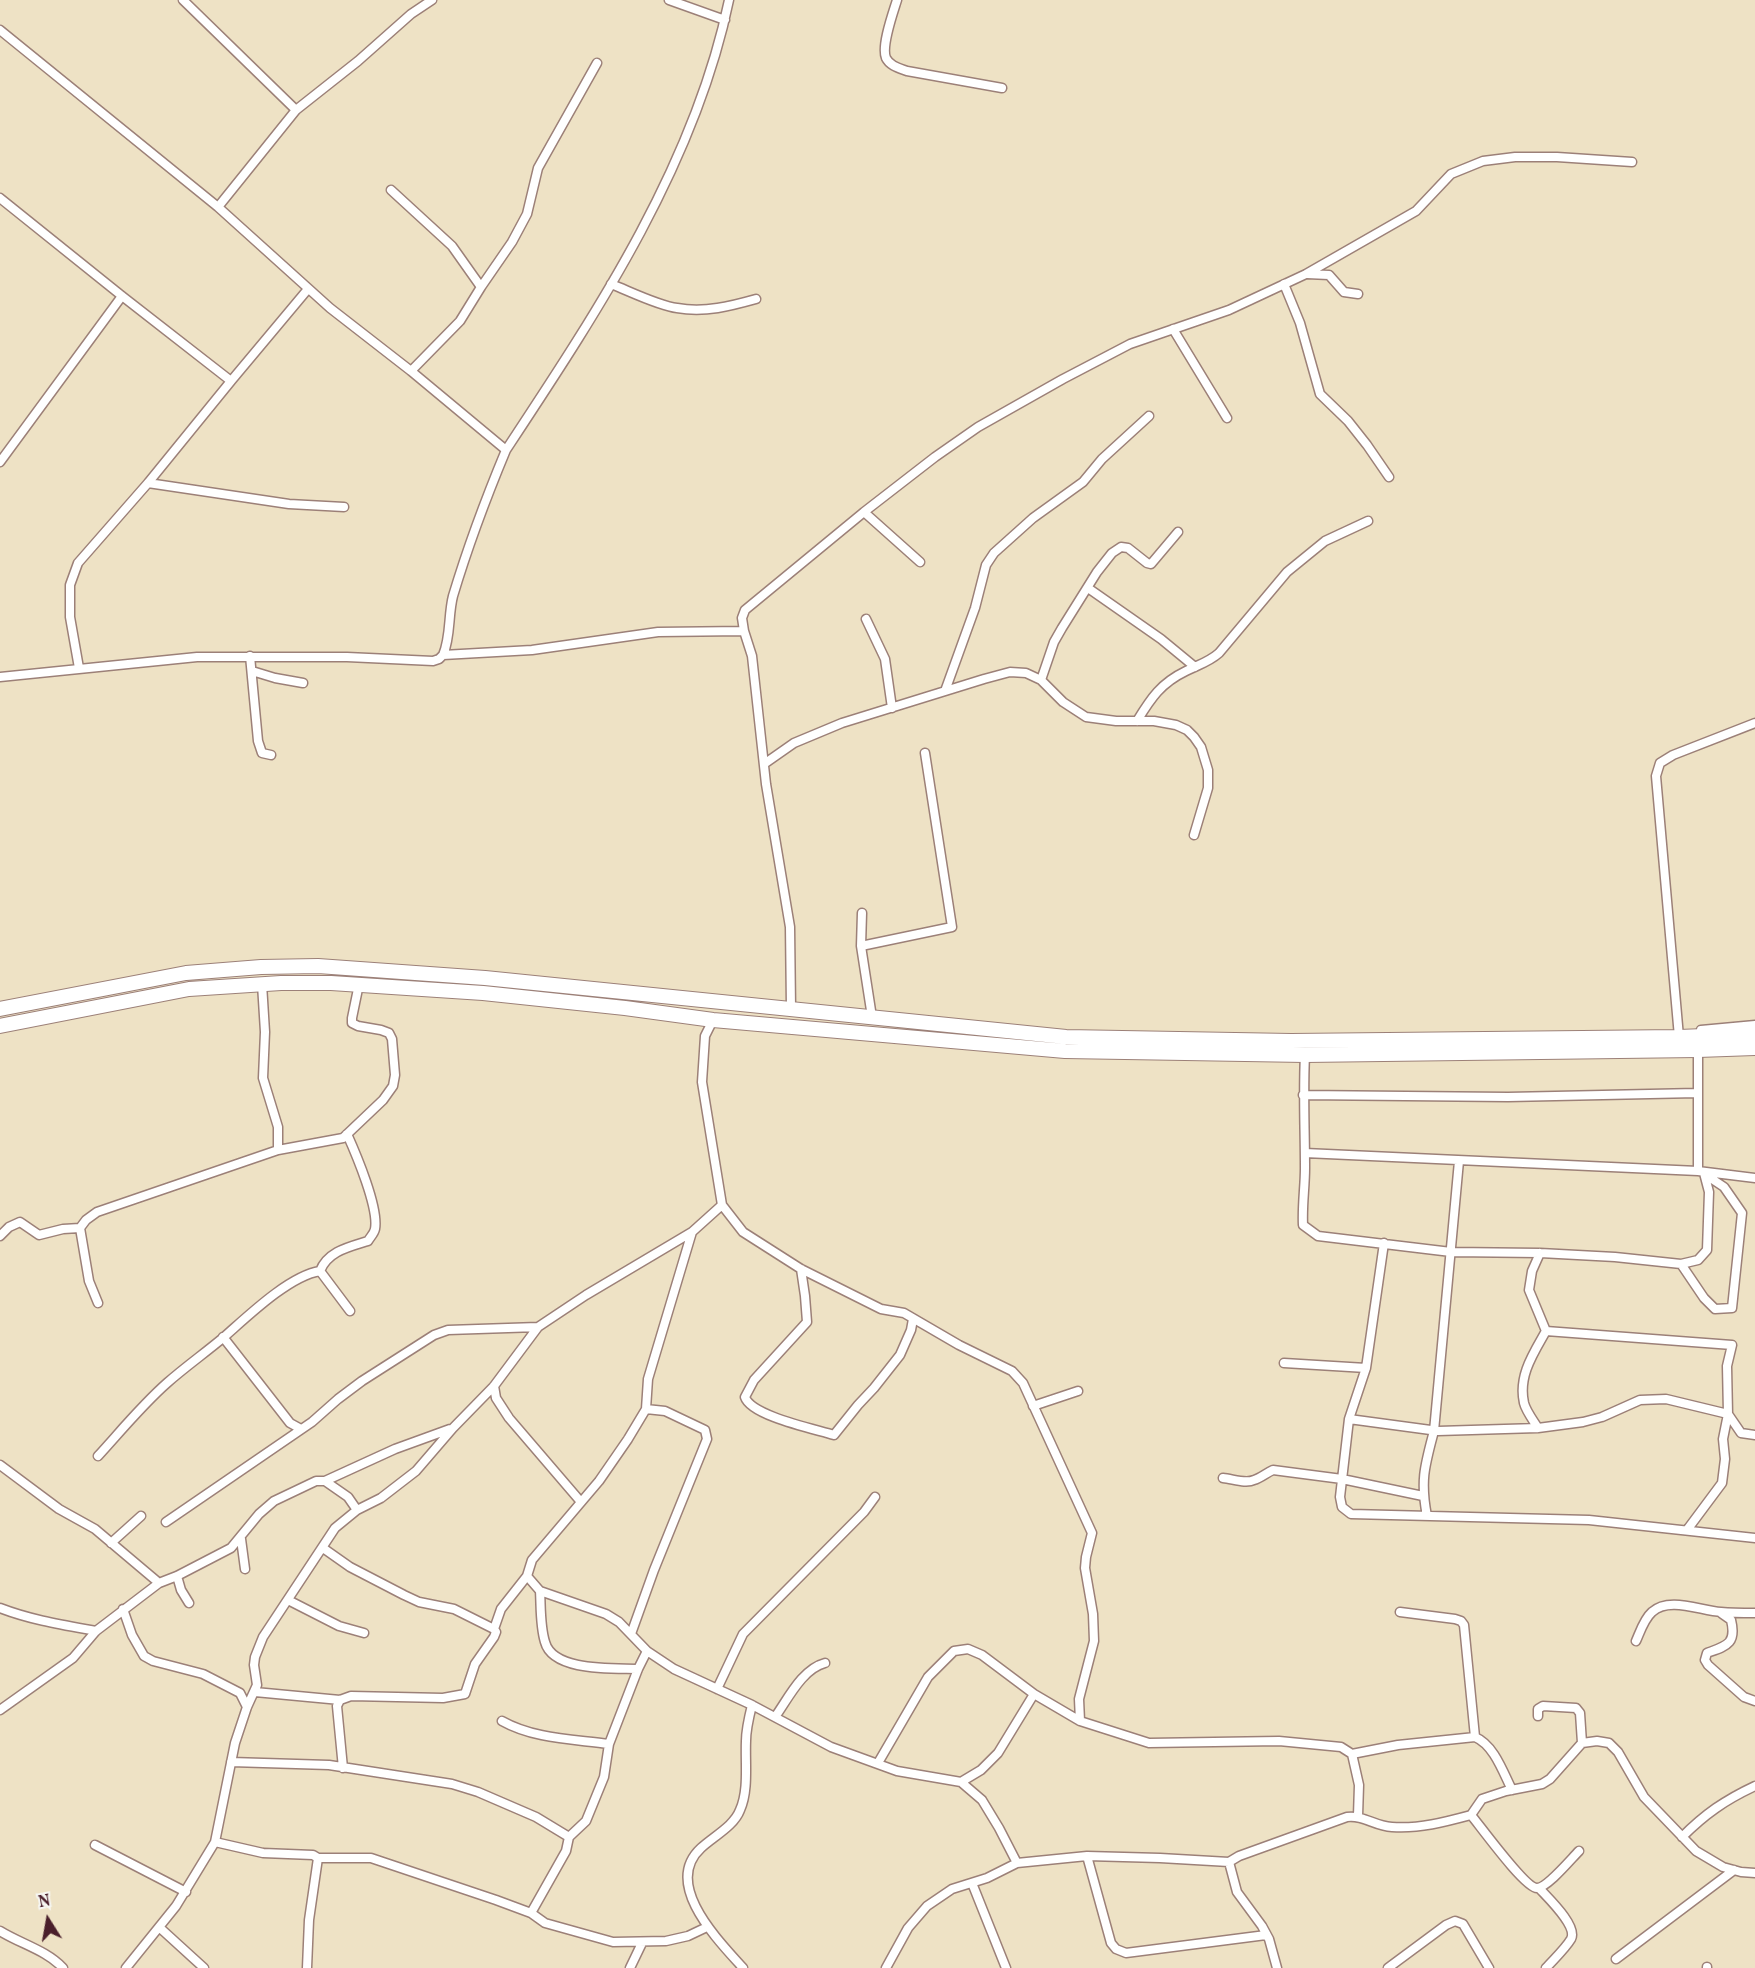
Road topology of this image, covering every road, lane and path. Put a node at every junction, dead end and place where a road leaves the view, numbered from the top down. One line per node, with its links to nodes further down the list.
1 (183, 0): 10 (street)
2 (432, 0): 10 (street)
3 (669, 0): 6 (street)
4 (729, 0): 6 (street)
5 (897, 0): 9 (street)
6 (724, 20): 16 (street)
7 (0, 30): 14 (street)
8 (597, 63): 18 (street)
9 (1002, 88)
10 (296, 110): 14 (street)
11 (1632, 162): 15 (street)
12 (391, 190): 18 (street)
13 (1, 201): 21 (street)
14 (218, 207): 19 (street)
15 (1306, 274): 17 (street); 20 (street)
16 (611, 284): 22 (street); 28 (street)
17 (1284, 284): 23 (street); 30 (street)
18 (481, 286): 24 (street)
19 (308, 289): 24 (street); 25 (street)
20 (1358, 294)
21 (122, 296): 25 (street); 29 (street)
22 (756, 299)
23 (1173, 329): 27 (street); 33 (street)
24 (411, 371): 28 (street)
25 (231, 381): 31 (street)
26 (1149, 416): 48 (street)
27 (1227, 418)
28 (506, 450): 40 (street)
29 (0, 462)
30 (1389, 477)
31 (148, 483): 32 (street); 43 (street)
32 (344, 507)
33 (864, 512): 36 (street); 39 (street)
34 (1368, 521): 42 (street)
35 (1178, 532): 37 (street)
36 (920, 562)
37 (1088, 588): 42 (street); 46 (street)
38 (867, 619): 49 (street)
39 (744, 631): 40 (street); 54 (street)
40 (443, 655): 41 (street)
41 (250, 656): 43 (street); 44 (street)
42 (1195, 667): 50 (street)
43 (79, 668): 45 (street)
44 (252, 671): 47 (street); 53 (street)
45 (0, 677)
46 (1041, 680): 48 (street); 50 (street)
47 (303, 683)
48 (945, 691): 49 (street)
49 (892, 708): 54 (street)
50 (1137, 721): 55 (street)
51 (1755, 723): 68 (street)
52 (925, 753): 57 (street)
53 (271, 755)
54 (764, 764): 62 (street)
55 (1194, 835)
56 (862, 913): 57 (street)
57 (861, 946): 64 (street)
58 (332, 967): 59 (main road); 62 (main road); 63 (main road)
59 (331, 983): 60 (main road); 61 (main road)
60 (262, 984): 67 (main road); 78 (street)
61 (359, 984): 65 (main road); 77 (street)
62 (791, 1008): 64 (main road)
63 (0, 1010)
64 (872, 1017): 70 (main road)
65 (714, 1020): 74 (main road); 83 (street)
66 (1755, 1025): 68 (street)
67 (0, 1026)
68 (1679, 1034): 69 (main road); 70 (main road)
69 (1755, 1034)
70 (1505, 1038): 73 (main road)
71 (1755, 1048): 72 (main road)
72 (1698, 1050): 73 (main road); 75 (street)
73 (1505, 1053): 74 (main road)
74 (1305, 1055): 76 (street)
75 (1697, 1093): 76 (street); 81 (street)
76 (1303, 1095): 79 (street)
77 (347, 1134): 78 (street); 92 (street)
78 (278, 1150): 84 (street)
79 (1305, 1153): 80 (street); 87 (street)
80 (1459, 1161): 81 (street); 88 (street)
81 (1701, 1172): 82 (street); 90 (street); 90 (street)
82 (1755, 1178)
83 (722, 1205): 85 (street); 91 (street)
84 (80, 1228): 86 (street); 93 (street)
85 (692, 1232): 96 (street); 104 (street)
86 (0, 1236)
87 (1384, 1243): 88 (street); 100 (street)
88 (1451, 1252): 89 (street); 111 (street)
89 (1540, 1253): 90 (street); 97 (street)
90 (1681, 1264)
91 (801, 1269): 95 (street); 95 (street)
92 (320, 1271): 94 (street); 98 (street)
93 (98, 1302)
94 (350, 1311)
95 (914, 1318): 103 (street)
96 (538, 1327): 101 (street); 110 (street)
97 (1546, 1332): 105 (street); 109 (street)
98 (224, 1337): 107 (street); 114 (street)
99 (1284, 1363): 100 (street)
100 (1366, 1368): 106 (street)
101 (494, 1386): 108 (street); 121 (street)
102 (1078, 1392): 103 (street)
103 (1034, 1406): 162 (street)
104 (646, 1409): 121 (street); 146 (street)
105 (1728, 1414): 109 (street); 112 (street); 126 (street)
106 (1349, 1419): 111 (street); 117 (street)
107 (290, 1423): 110 (street); 113 (street)
108 (453, 1428): 118 (street); 122 (street)
109 (1538, 1428): 111 (street)
110 (301, 1429): 113 (street)
111 (1434, 1431): 119 (street)
112 (1755, 1435)
113 (291, 1436): 125 (street)
114 (98, 1456)
115 (1, 1467): 129 (street)
116 (1223, 1478): 117 (street)
117 (1342, 1479): 119 (street); 124 (street)
118 (325, 1481): 122 (street); 128 (street)
119 (1423, 1496): 124 (street)
120 (875, 1497): 151 (street)
121 (581, 1502): 133 (street)
122 (357, 1510): 130 (street)
123 (141, 1516): 129 (street)
124 (1427, 1516): 126 (street)
125 (166, 1522)
126 (1687, 1530): 127 (street)
127 (1755, 1538)
128 (241, 1539): 131 (street); 132 (street)
129 (111, 1543): 134 (street)
130 (323, 1548): 136 (street); 143 (street)
131 (244, 1569)
132 (177, 1576): 134 (street); 137 (street)
133 (527, 1576): 135 (street); 143 (street)
134 (159, 1583): 139 (street)
135 (540, 1591): 146 (street); 150 (street)
136 (288, 1600): 145 (street); 152 (street)
137 (189, 1603)
138 (0, 1608): 144 (street)
139 (123, 1610): 144 (street); 157 (street)
140 (1400, 1612): 163 (street)
141 (1719, 1612): 142 (street); 147 (street); 155 (street)
142 (1755, 1613)
143 (494, 1629): 154 (street)
144 (96, 1631): 158 (street)
145 (364, 1633)
146 (631, 1634): 148 (street)
147 (1636, 1641)
148 (647, 1651): 150 (street); 151 (street)
149 (825, 1663): 160 (street)
150 (638, 1669): 165 (street)
151 (717, 1689): 156 (street)
152 (255, 1692): 154 (street); 157 (street)
153 (1034, 1694): 162 (street); 168 (street); 170 (street)
154 (340, 1700): 169 (street)
155 (1755, 1701)
156 (752, 1706): 160 (street); 191 (street)
157 (247, 1707): 167 (street)
158 (0, 1709)
159 (1538, 1716): 164 (street)
160 (775, 1717): 168 (street)
161 (502, 1721): 165 (street)
162 (1080, 1721): 166 (street)
163 (1475, 1737): 166 (street); 172 (street)
164 (1582, 1743): 172 (street); 176 (street)
165 (609, 1744): 175 (street)
166 (1352, 1754): 174 (street)
167 (231, 1762): 169 (street); 177 (street)
168 (878, 1763): 170 (street)
169 (343, 1768): 175 (street)
170 (961, 1782): 182 (street)
171 (1755, 1786): 176 (street)
172 (1512, 1790): 173 (street)
173 (1471, 1815): 174 (street); 187 (street)
174 (1358, 1816): 183 (street)
175 (569, 1837): 189 (street)
176 (1682, 1837): 184 (street)
177 (215, 1842): 181 (street); 188 (street)
178 (95, 1845): 188 (street)
179 (1579, 1851): 187 (street)
180 (1087, 1856): 182 (street); 183 (street); 193 (street)
181 (318, 1858): 189 (street); 199 (street)
182 (1017, 1863): 186 (street)
183 (1229, 1863): 193 (street)
184 (1734, 1870): 185 (street); 195 (street)
185 (1755, 1873)
186 (972, 1883): 202 (street); 203 (street)
187 (1539, 1888): 207 (street)
188 (186, 1892): 190 (street)
189 (531, 1913): 194 (street)
190 (159, 1927): 197 (street); 198 (street)
191 (707, 1927): 194 (street); 201 (street)
192 (0, 1931): 196 (street)
193 (1266, 1935): 204 (street)
194 (642, 1943): 200 (street)
195 (1616, 1959)
196 (63, 1968)
197 (126, 1968)
198 (204, 1968)
199 (307, 1968)
200 (630, 1968)
201 (743, 1968)
202 (886, 1968)
203 (1006, 1968)
204 (1277, 1968)
205 (1388, 1968): 206 (street)
206 (1489, 1968)
207 (1546, 1968)

